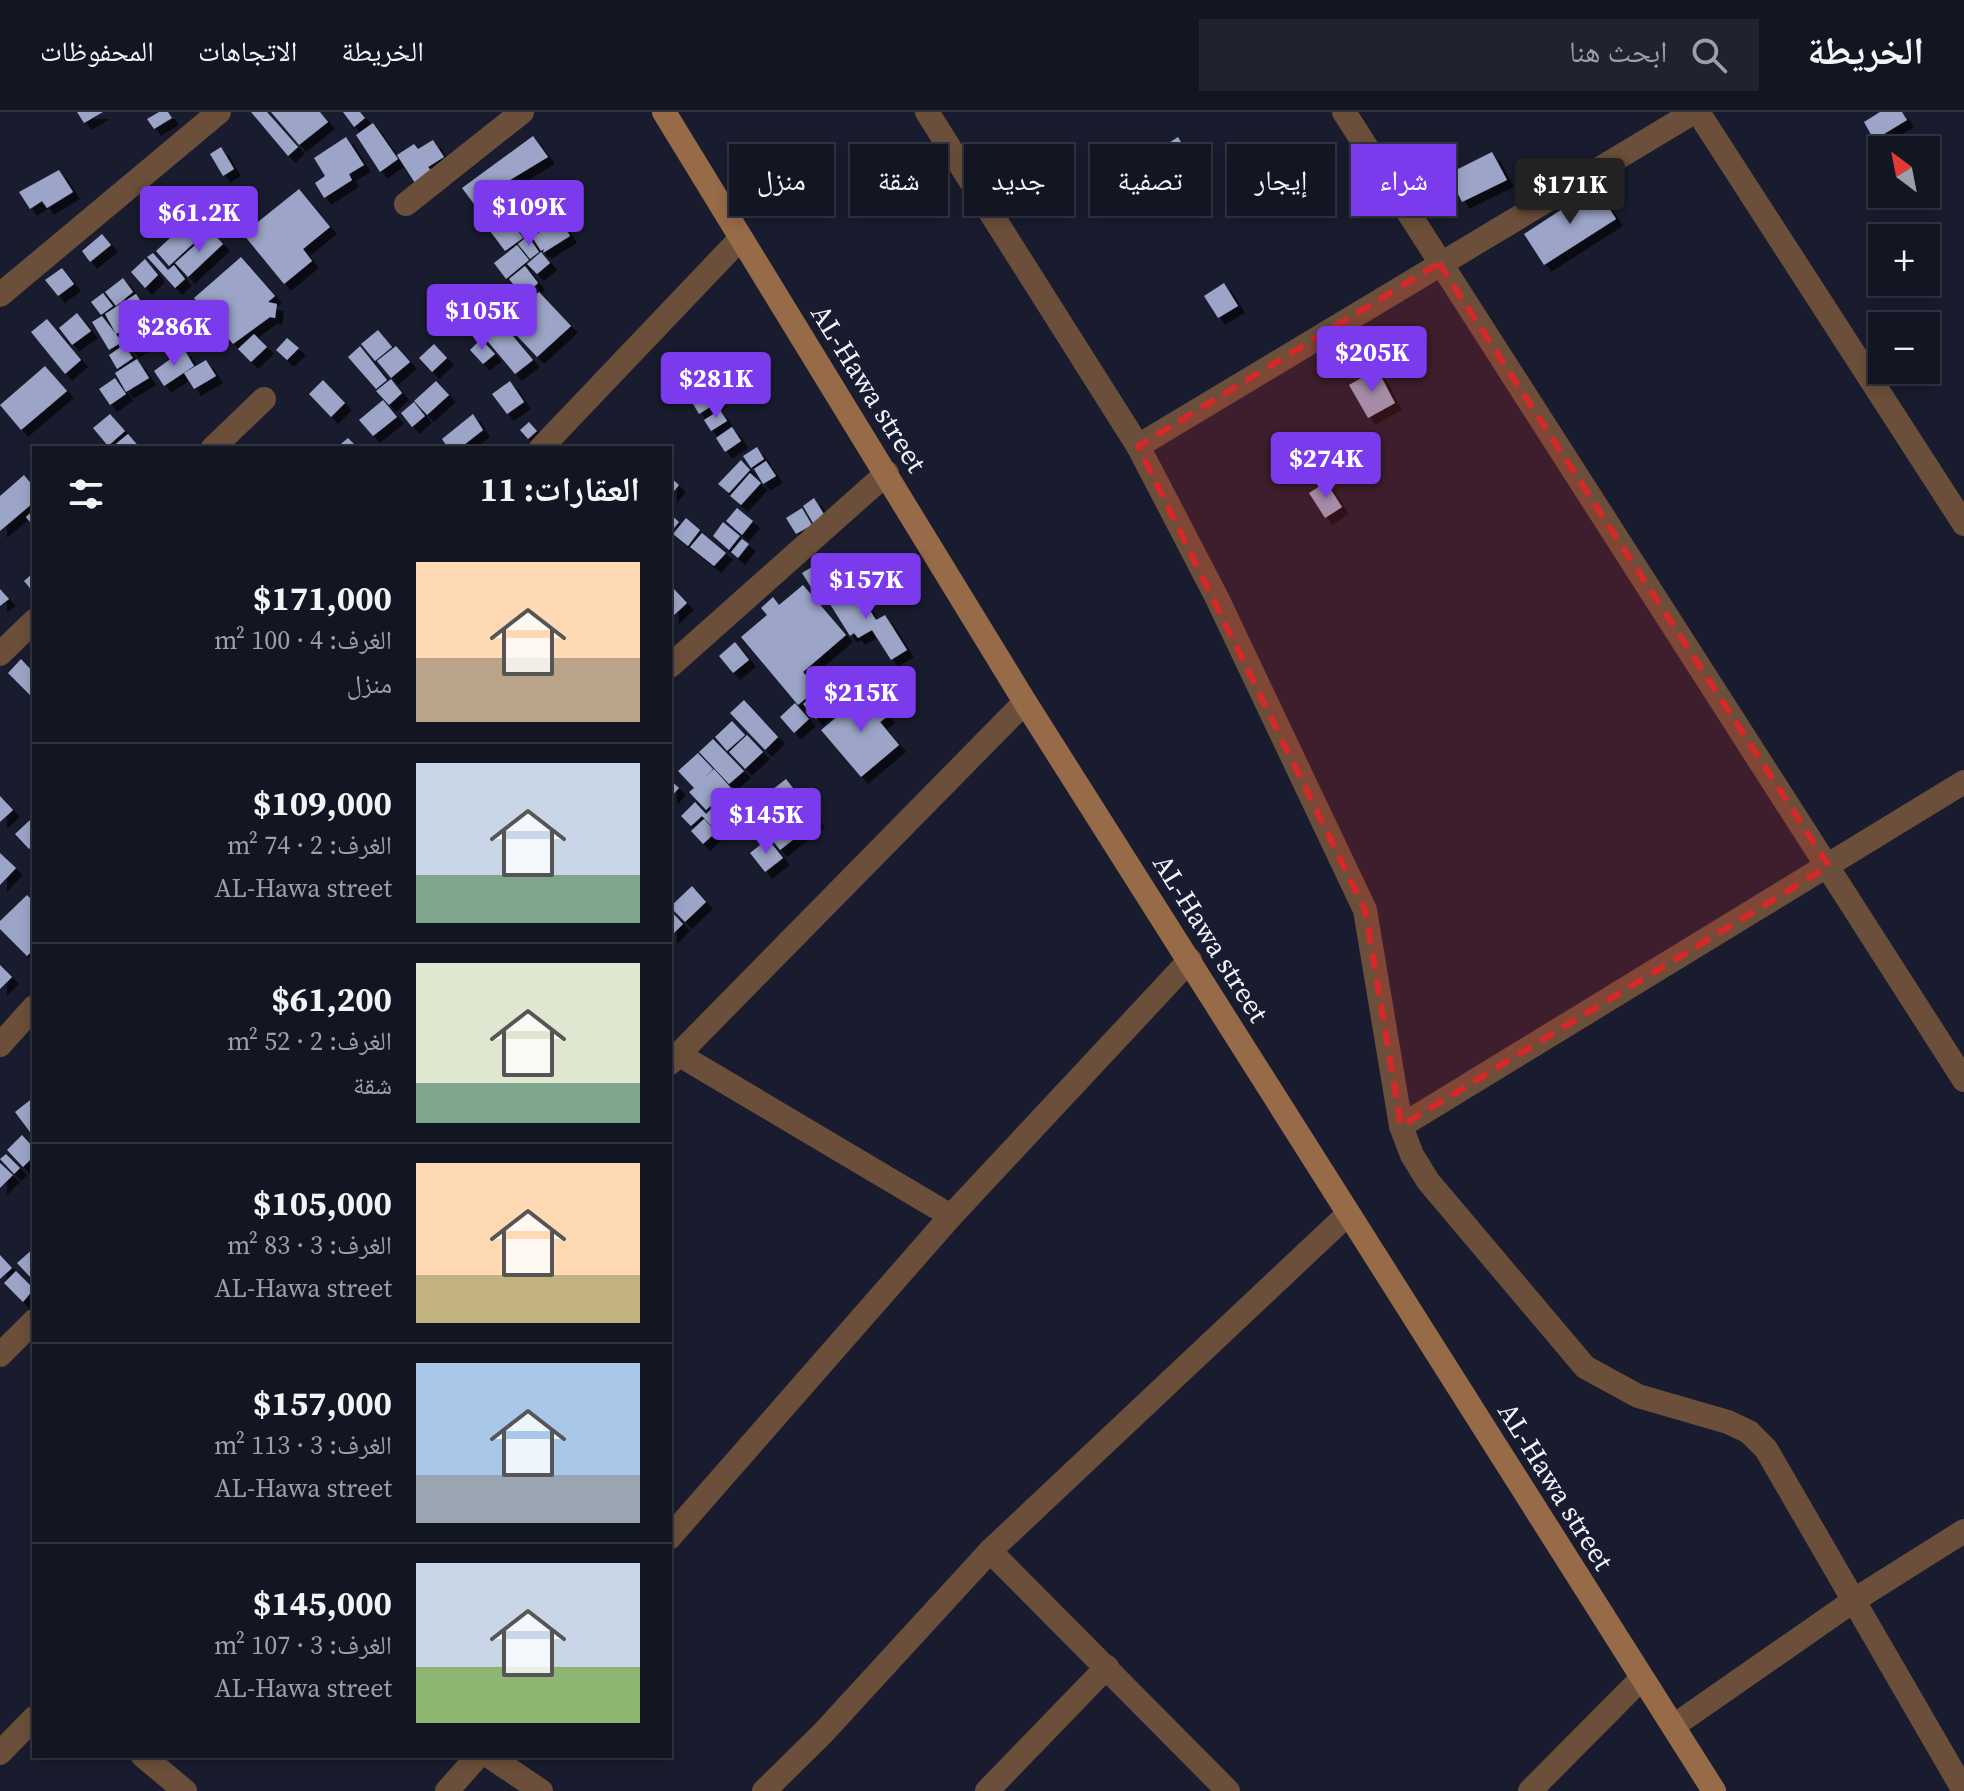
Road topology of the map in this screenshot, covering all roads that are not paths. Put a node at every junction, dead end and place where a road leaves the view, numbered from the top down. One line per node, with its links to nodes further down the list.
1 (219, 112): 10 (street)
2 (522, 112): 7 (street)
3 (664, 112): 8 (street, AL-Hawa street)
4 (927, 112): 14 (street)
5 (1344, 112): 9 (street)
6 (1696, 112): 9 (street); 16 (street)
7 (406, 204)
8 (740, 239): 13 (street); 15 (street, AL-Hawa street)
9 (1439, 263): 14 (street); 22 (street)
10 (0, 295)
11 (264, 399): 12 (street)
12 (215, 446)
13 (543, 446)
14 (1138, 446): 28 (street)
15 (887, 473): 19 (street); 20 (street, AL-Hawa street)
16 (1964, 524)
17 (32, 623): 18 (street)
18 (0, 654)
19 (672, 664)
20 (1025, 702): 23 (street, AL-Hawa street); 26 (street)
21 (1964, 782): 22 (street)
22 (1829, 866): 27 (street); 28 (street)
23 (1190, 960): 29 (street, AL-Hawa street); 30 (street)
24 (32, 1009): 25 (street)
25 (0, 1045)
26 (674, 1059): 30 (street)
27 (1964, 1080)
28 (1401, 1126): 36 (street)
29 (1348, 1214): 35 (street); 38 (street, AL-Hawa street)
30 (951, 1216): 34 (street)
31 (32, 1323): 32 (street)
32 (0, 1355)
33 (1964, 1531): 36 (street)
34 (672, 1535)
35 (990, 1551): 37 (street); 48 (street)
36 (1856, 1599): 40 (street); 53 (street)
37 (1107, 1667): 49 (street); 50 (street)
38 (1641, 1679): 40 (street, AL-Hawa street); 51 (street)
39 (32, 1720): 41 (street)
40 (1675, 1725): 52 (street, AL-Hawa street)
41 (0, 1753)
42 (145, 1758): 45 (street)
43 (476, 1758): 46 (street)
44 (492, 1758): 47 (street)
45 (185, 1791)
46 (447, 1791)
47 (541, 1791)
48 (764, 1791)
49 (987, 1791)
50 (1228, 1791)
51 (1530, 1791)
52 (1714, 1791)
53 (1964, 1791)

